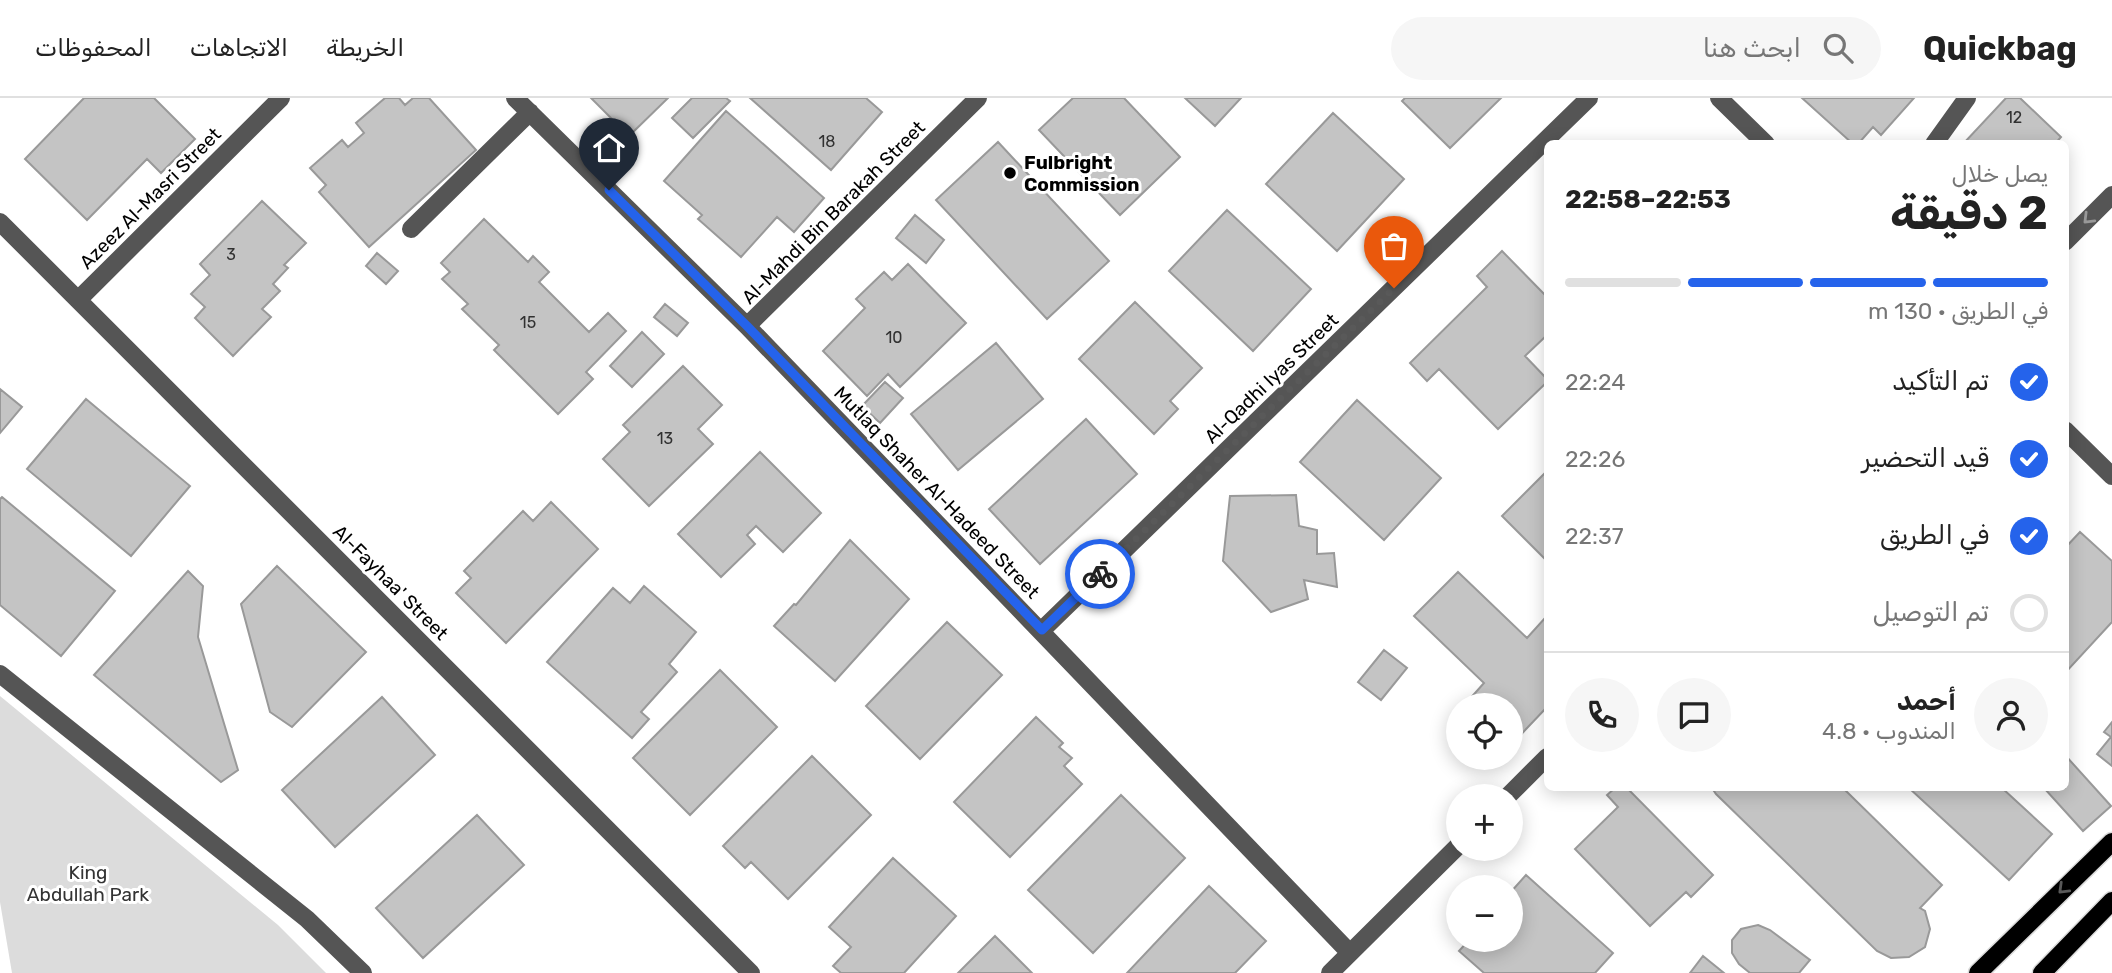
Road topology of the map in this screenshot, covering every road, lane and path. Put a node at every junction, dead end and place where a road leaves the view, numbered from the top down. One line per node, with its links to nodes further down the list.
1 (281, 98): 16 (street, Azeez Al-Masri Street)
2 (515, 98): 7 (street, Mutlaq Shaher Al-Hadeed Street)
3 (978, 98): 17 (street, Al-Mahdi Bin Barakah Street)
4 (1589, 98): 8 (street, Al-Qadhi Iyas Street)
5 (1719, 98): 9 (street)
6 (1967, 98): 10 (street)
7 (530, 112): 14 (street); 17 (street, Mutlaq Shaher Al-Hadeed Street)
8 (1546, 140)
9 (1762, 140)
10 (1937, 140)
11 (1544, 142): 20 (street, Al-Qadhi Iyas Street)
12 (2112, 195): 15 (street, one-way to 15)
13 (0, 222): 16 (street, Al-Fayhaa' Street)
14 (411, 229)
15 (2069, 238)
16 (79, 299): 29 (street, Al-Fayhaa' Street)
17 (747, 326): 20 (street, Mutlaq Shaher Al-Hadeed Street)
18 (2069, 434): 19 (street)
19 (2112, 476)
20 (1042, 630): 27 (street, Mutlaq Shaher Al-Hadeed Street)
21 (0, 674): 28 (street)
22 (1544, 760): 23 (street)
23 (1520, 784)
24 (2112, 842): 31 (main road, one-way to 31)
25 (1446, 858): 27 (street)
26 (2112, 901): 32 (main road)
27 (1350, 953): 30 (street)
28 (363, 973)
29 (751, 973)
30 (1330, 973)
31 (1978, 973)
32 (2042, 973)

